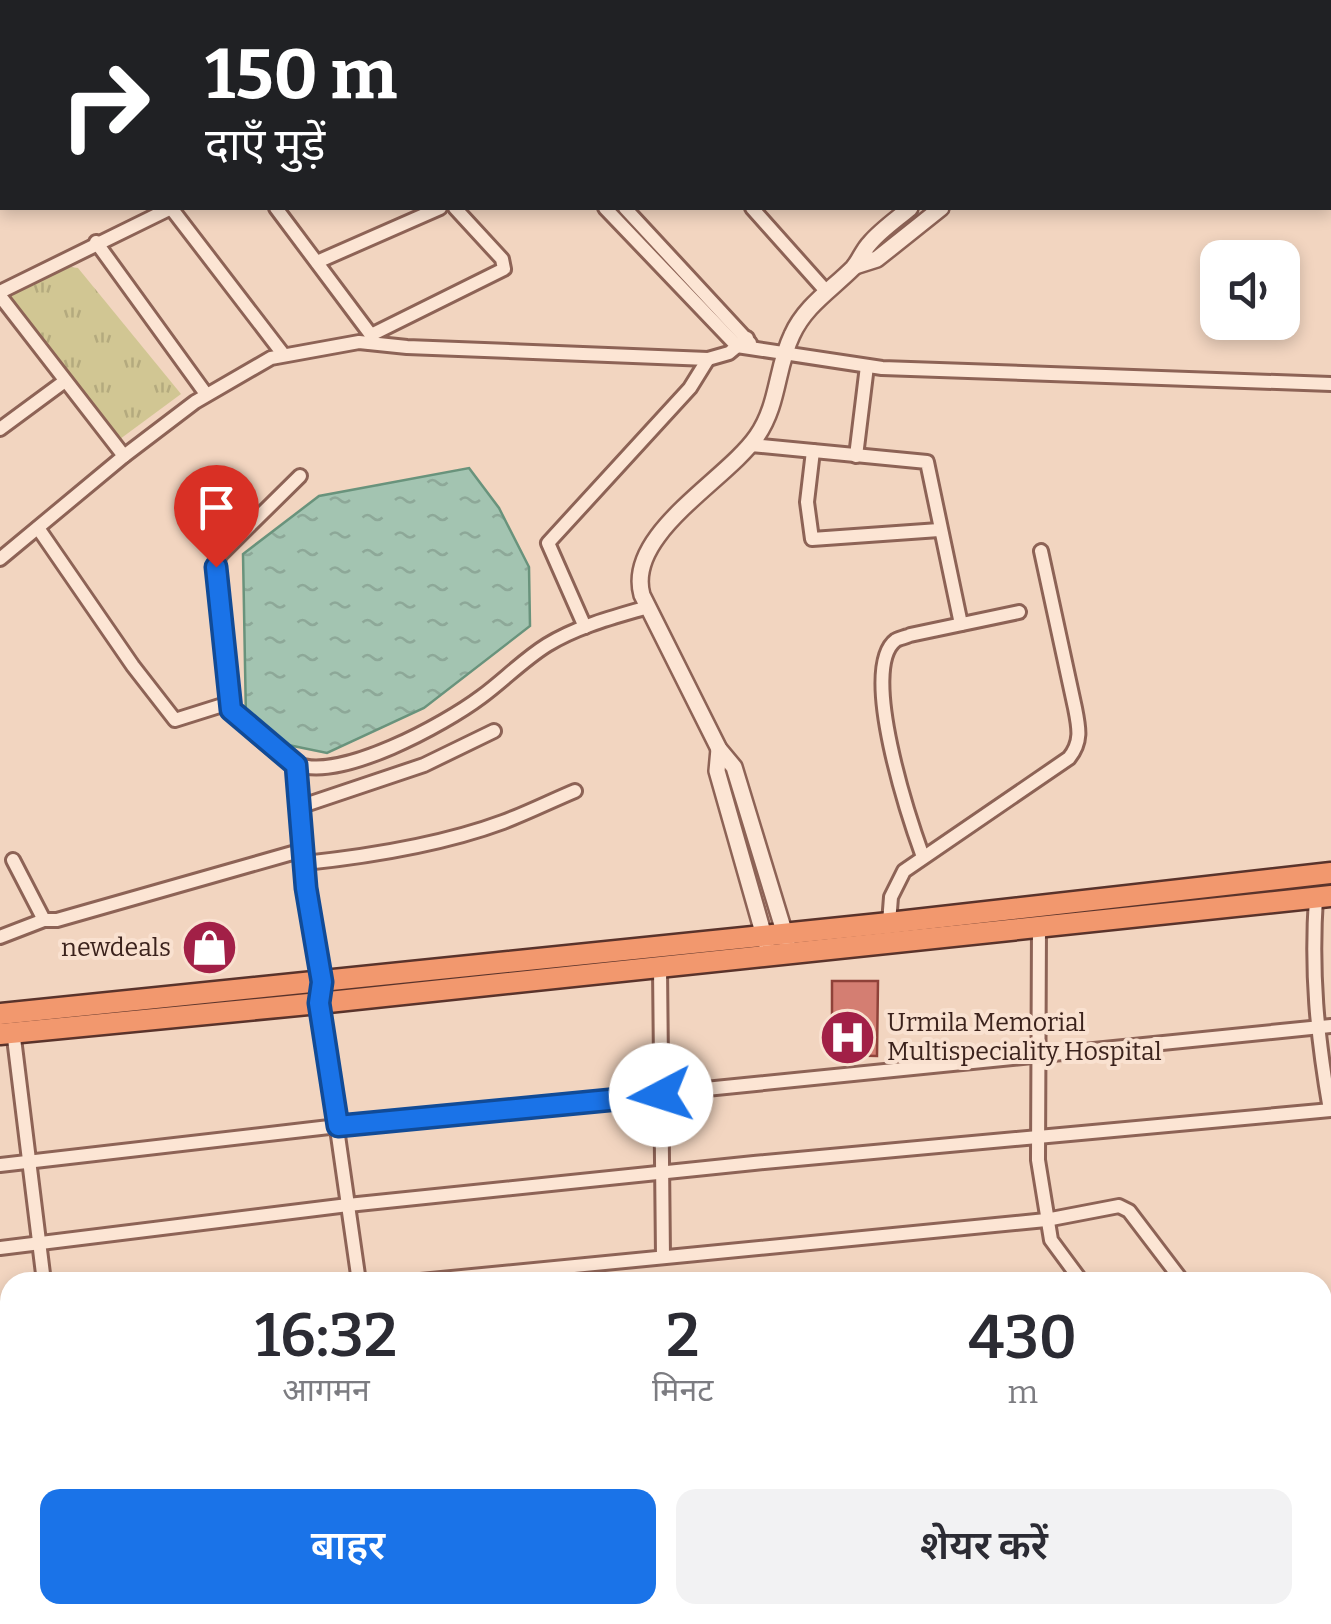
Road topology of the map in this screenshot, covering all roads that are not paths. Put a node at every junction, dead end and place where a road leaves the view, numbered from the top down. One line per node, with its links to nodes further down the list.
1 (167, 210): 11 (street)
2 (173, 210): 18 (street)
3 (278, 210): 12 (street)
4 (435, 210): 12 (street)
5 (457, 210): 16 (street)
6 (607, 210): 17 (street)
7 (627, 210): 17 (street)
8 (757, 210): 14 (street)
9 (908, 210): 13 (street)
10 (938, 210): 13 (street)
11 (96, 242): 15 (street); 24 (street)
12 (317, 262): 16 (street)
13 (855, 266): 14 (street)
14 (826, 291): 19 (street)
15 (0, 294): 22 (street)
16 (371, 339): 18 (street); 20 (street)
17 (746, 344): 19 (street); 20 (street)
18 (283, 354): 24 (street)
19 (785, 354): 21 (street); 26 (street)
20 (708, 359): 38 (street)
21 (867, 366): 23 (street); 29 (street)
22 (65, 381): 25 (street); 28 (street)
23 (1331, 384)
24 (206, 394): 28 (street)
25 (0, 429)
26 (751, 445): 27 (street); 35 (street)
27 (813, 451): 29 (street); 32 (street)
28 (124, 456): 31 (street)
29 (856, 456): 32 (street)
30 (300, 476): 39 (street)
31 (38, 528): 34 (street); 39 (street)
32 (940, 530): 37 (street)
33 (1040, 551): 45 (street)
34 (0, 559)
35 (648, 606): 38 (street); 53 (street)
36 (1019, 612): 37 (street)
37 (961, 624): 45 (street)
38 (584, 627): 41 (street)
39 (229, 703): 41 (street)
40 (494, 731): 43 (street)
41 (296, 765): 43 (street)
42 (575, 791): 44 (street)
43 (299, 807): 44 (street)
44 (304, 856): 49 (street); 55 (street)
45 (923, 858): 50 (street)
46 (13, 860): 49 (street)
47 (1331, 874): 50 (highway)
48 (1324, 896): 51 (highway); 58 (street)
49 (44, 920): 52 (street)
50 (889, 924): 53 (highway)
51 (1039, 926): 53 (highway); 59 (street)
52 (0, 936)
53 (777, 945): 54 (highway); 55 (highway)
54 (660, 968): 55 (highway); 60 (street)
55 (320, 993): 56 (highway); 62 (street)
56 (6, 1023): 64 (street)
57 (1331, 1026): 58 (street)
58 (1316, 1027): 59 (street); 61 (street)
59 (1037, 1056): 60 (street); 63 (street)
60 (661, 1095): 62 (street); 66 (street)
61 (1330, 1110): 63 (street)
62 (338, 1126): 64 (street); 67 (street)
63 (1036, 1136): 66 (street); 68 (street)
64 (28, 1162): 65 (street); 69 (street)
65 (0, 1166)
66 (661, 1174): 67 (street); 71 (street)
67 (348, 1204): 69 (street); 73 (street)
68 (1046, 1220): 71 (street); 75 (street); 76 (street)
69 (39, 1243): 70 (street); 72 (street)
70 (0, 1248)
71 (663, 1256): 74 (street)
72 (43, 1272)
73 (358, 1272)
74 (507, 1272)
75 (1075, 1272)
76 (1176, 1272)

